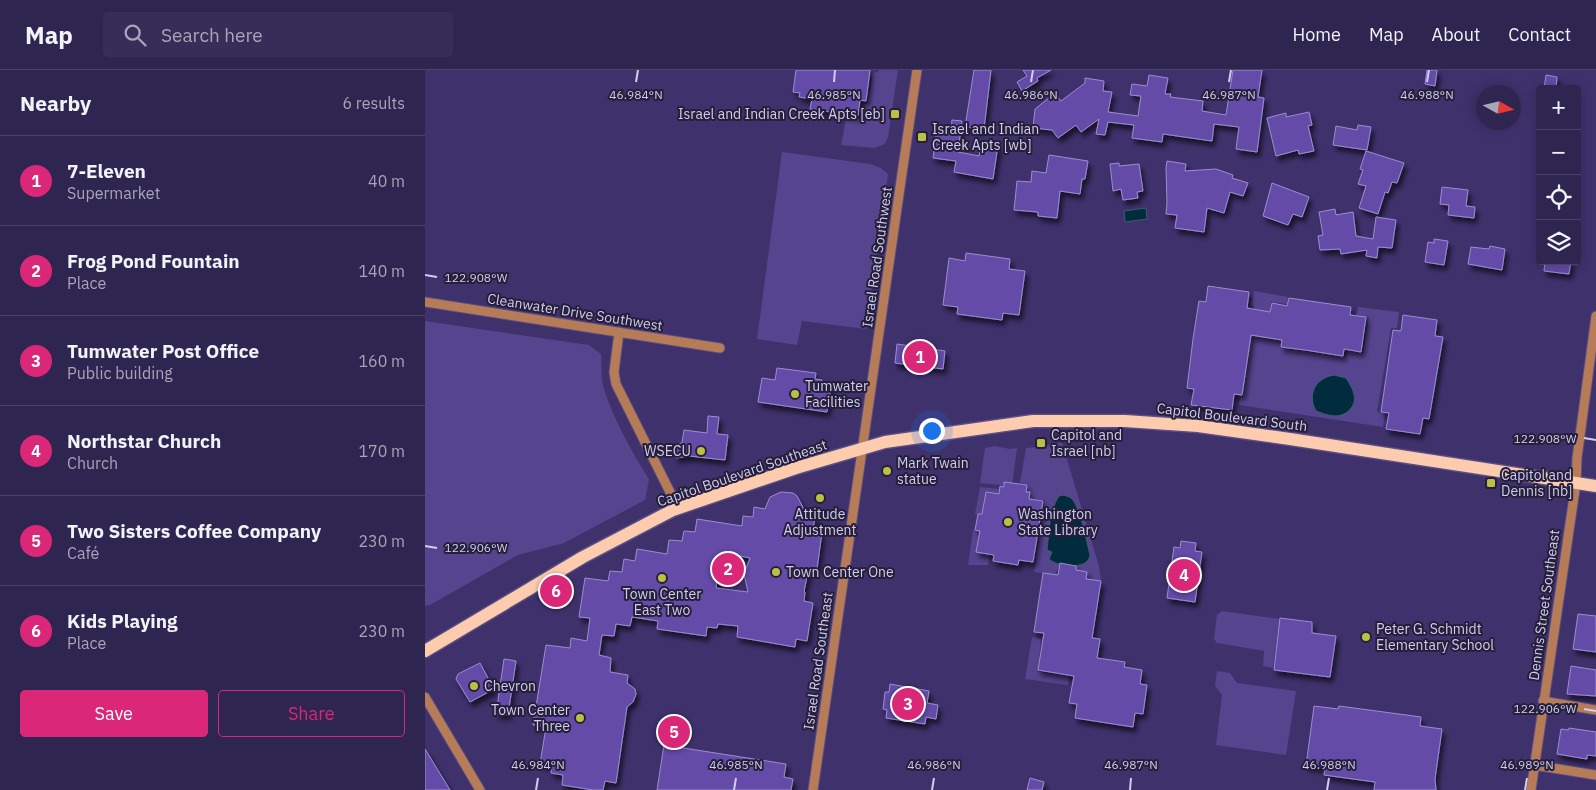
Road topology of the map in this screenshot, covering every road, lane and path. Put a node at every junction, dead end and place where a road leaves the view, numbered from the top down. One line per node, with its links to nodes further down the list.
1 (917, 70): 6 (street, Israel Road Southwest)
2 (425, 302): 4 (street, Cleanwater Drive Southwest)
3 (1596, 316): 7 (street, Dennis Street Southeast)
4 (619, 332): 5 (street, Cleanwater Drive Southwest); 9 (street)
5 (720, 348)
6 (863, 448): 7 (main road, Capitol Boulevard South); 9 (main road, Capitol Boulevard Southeast); 17 (street, Israel Road Southeast)
7 (1576, 483): 8 (main road, Capitol Boulevard South); 12 (street, Dennis Street Southeast)
8 (1596, 486)
9 (678, 508): 10 (main road, Capitol Boulevard Southeast)
10 (425, 651)
11 (425, 697): 16 (street)
12 (1543, 701): 13 (street); 14 (street, Dennis Street Southeast)
13 (1596, 710)
14 (1534, 765): 15 (street); 18 (street, Dennis Street Southeast)
15 (1596, 775)
16 (480, 790)
17 (813, 790)
18 (1531, 790)

